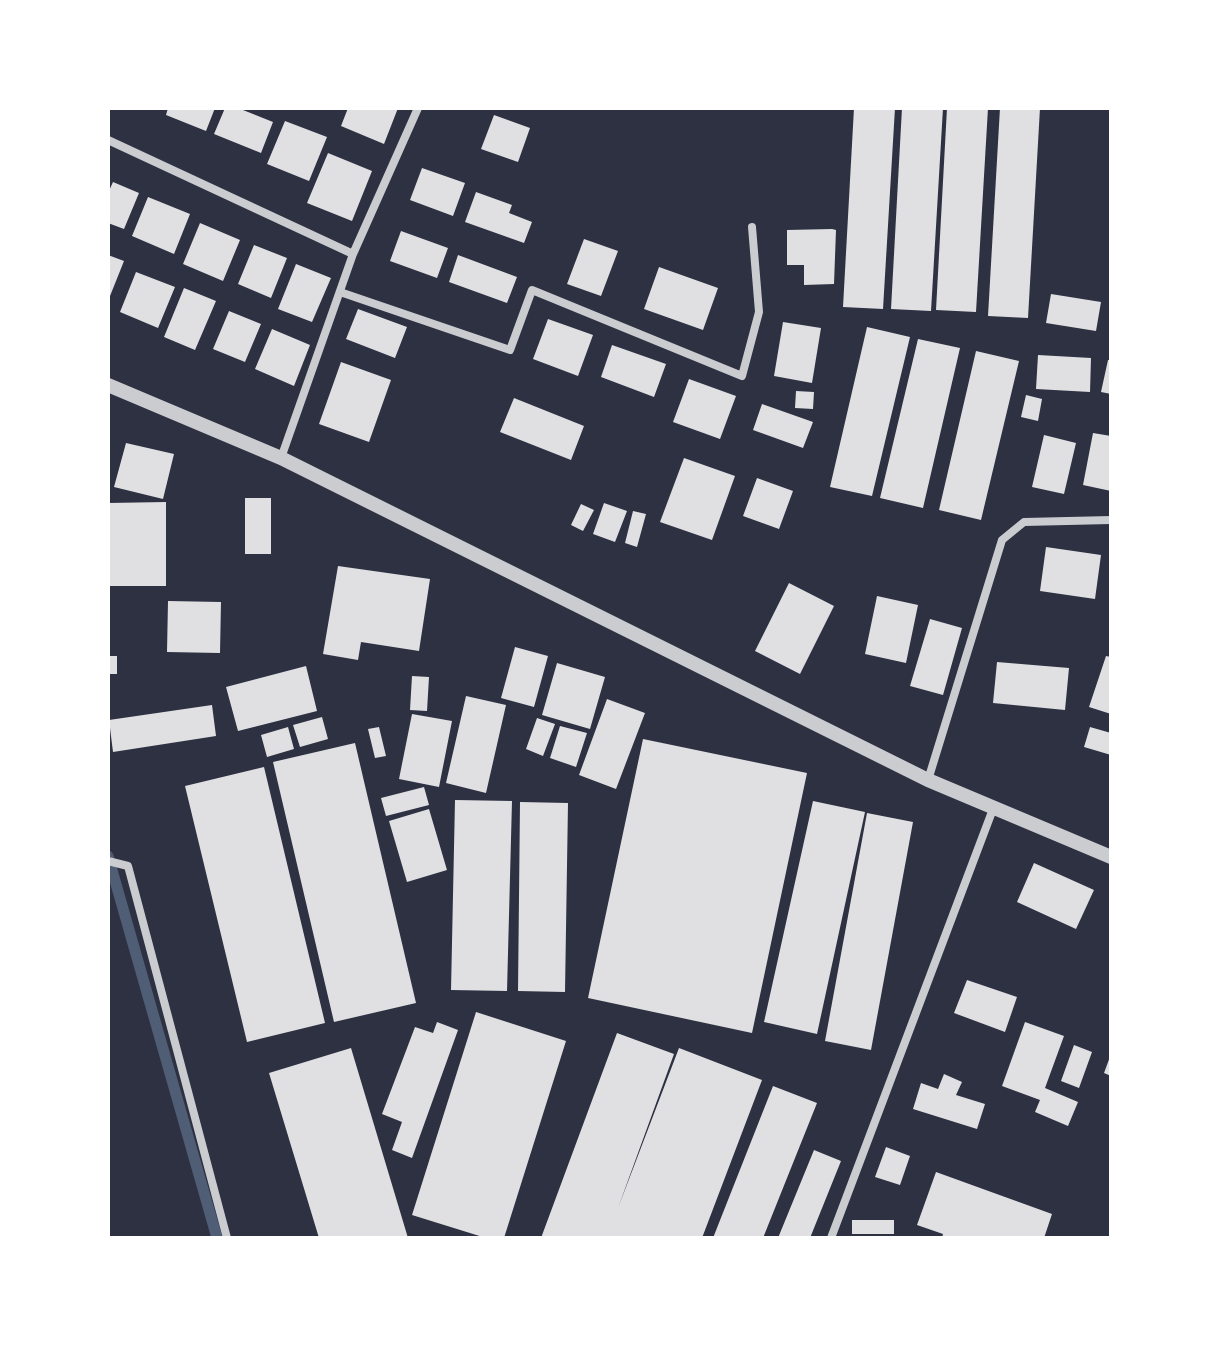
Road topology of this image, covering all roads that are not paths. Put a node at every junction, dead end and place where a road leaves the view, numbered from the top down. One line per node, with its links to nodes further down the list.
1 (418, 108): 4 (street)
2 (108, 140): 4 (street)
3 (752, 227): 5 (street)
4 (353, 254): 5 (street)
5 (340, 292): 7 (street)
6 (108, 385): 7 (street)
7 (281, 458): 9 (street)
8 (1111, 520): 9 (street)
9 (928, 780): 10 (street)
10 (993, 809): 11 (street); 14 (street)
11 (1111, 857)
12 (112, 862): 13 (street)
13 (227, 1238)
14 (831, 1238)

